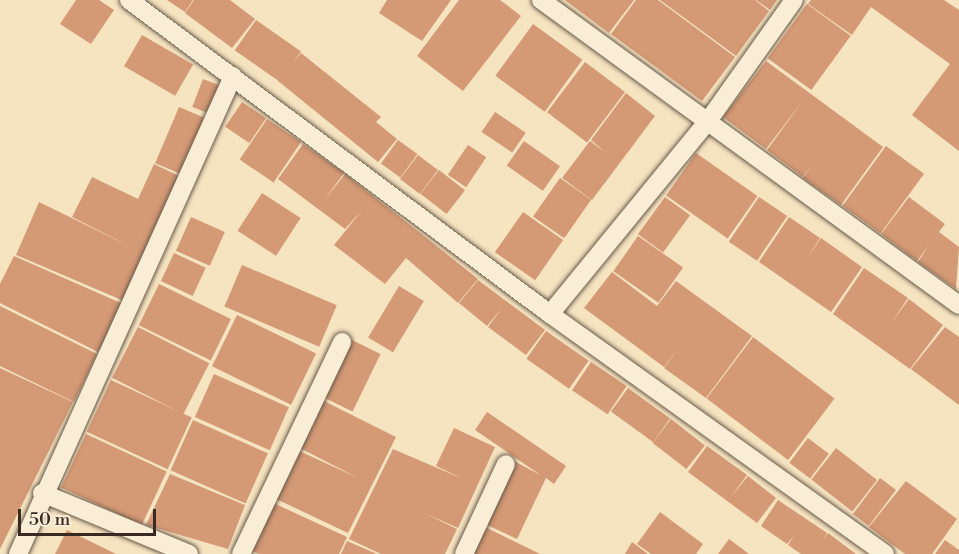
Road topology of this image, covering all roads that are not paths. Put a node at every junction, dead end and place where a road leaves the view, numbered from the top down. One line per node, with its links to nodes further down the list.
1 (129, 0): 4 (street)
2 (541, 0): 5 (street)
3 (794, 0): 5 (street)
4 (233, 76): 7 (street); 10 (street)
5 (708, 121): 6 (street); 7 (street)
6 (959, 305)
7 (550, 314): 15 (street)
8 (342, 342): 13 (street)
9 (506, 464): 14 (street)
10 (42, 493): 11 (street); 12 (street)
11 (18, 554)
12 (189, 554)
13 (241, 554)
14 (464, 554)
15 (885, 554)

